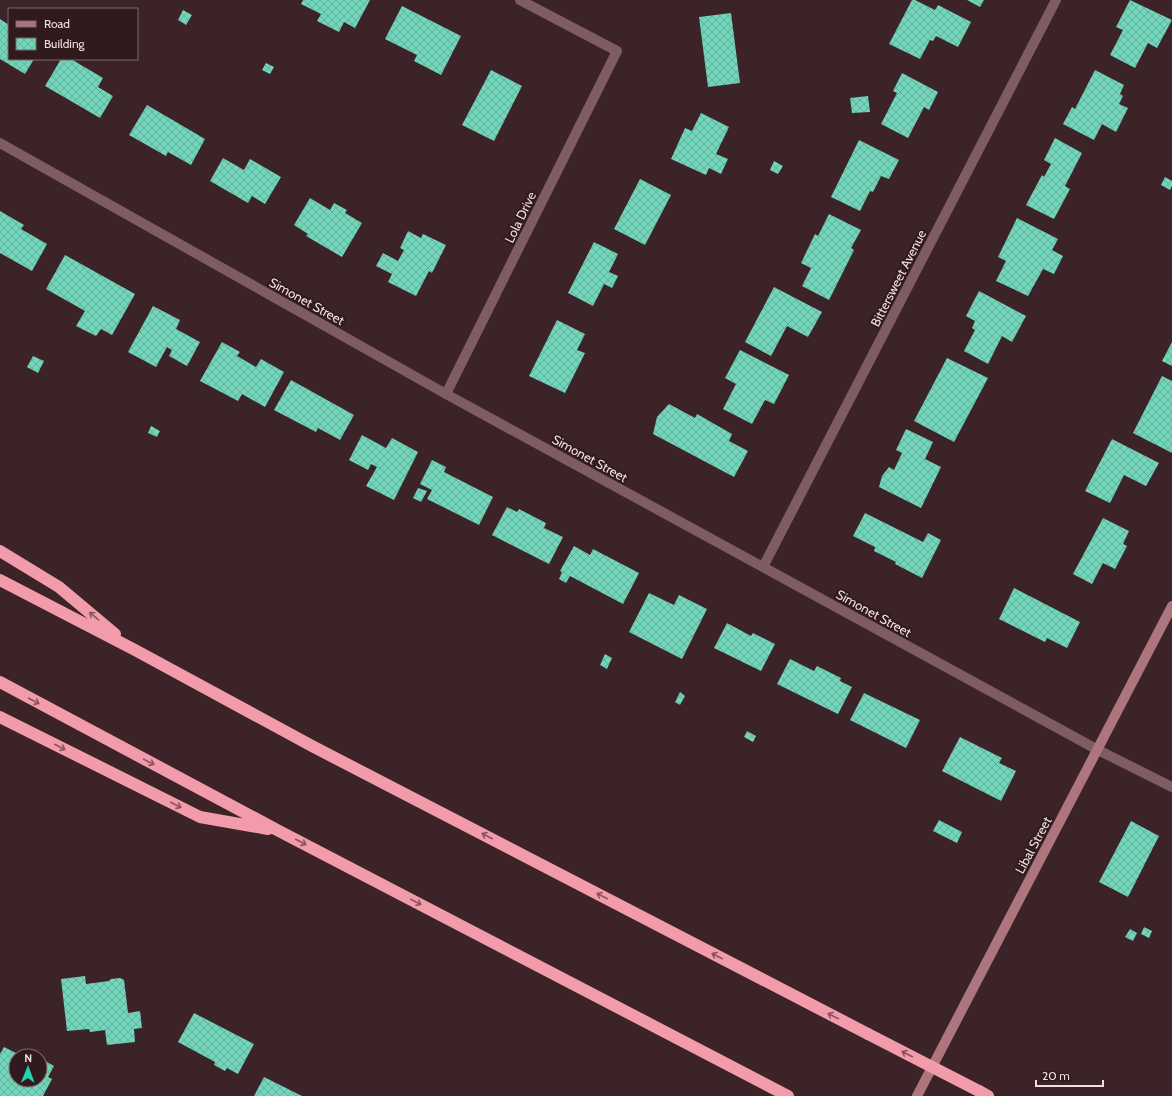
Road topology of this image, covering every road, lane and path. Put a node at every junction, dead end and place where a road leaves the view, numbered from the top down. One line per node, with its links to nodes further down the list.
1 (520, 0): 4 (street, Lola Drive)
2 (1056, 0): 6 (street, Bittersweet Avenue)
3 (0, 143): 4 (street, Simonet Street)
4 (446, 394): 6 (street, Simonet Street)
5 (0, 551): 9 (highway, one-way to 5)
6 (763, 567): 12 (street, Simonet Street)
7 (0, 580): 9 (highway)
8 (1172, 606): 12 (street, Libal Street)
9 (135, 650): 15 (highway, one-way to 9, bridge)
10 (0, 682): 14 (highway, one-way to 14)
11 (0, 717): 14 (highway, one-way to 14)
12 (1098, 750): 13 (street, Simonet Street); 17 (street, Libal Street)
13 (1172, 787)
14 (279, 831): 16 (highway, one-way to 16)
15 (984, 1094)
16 (788, 1096)
17 (917, 1096)

